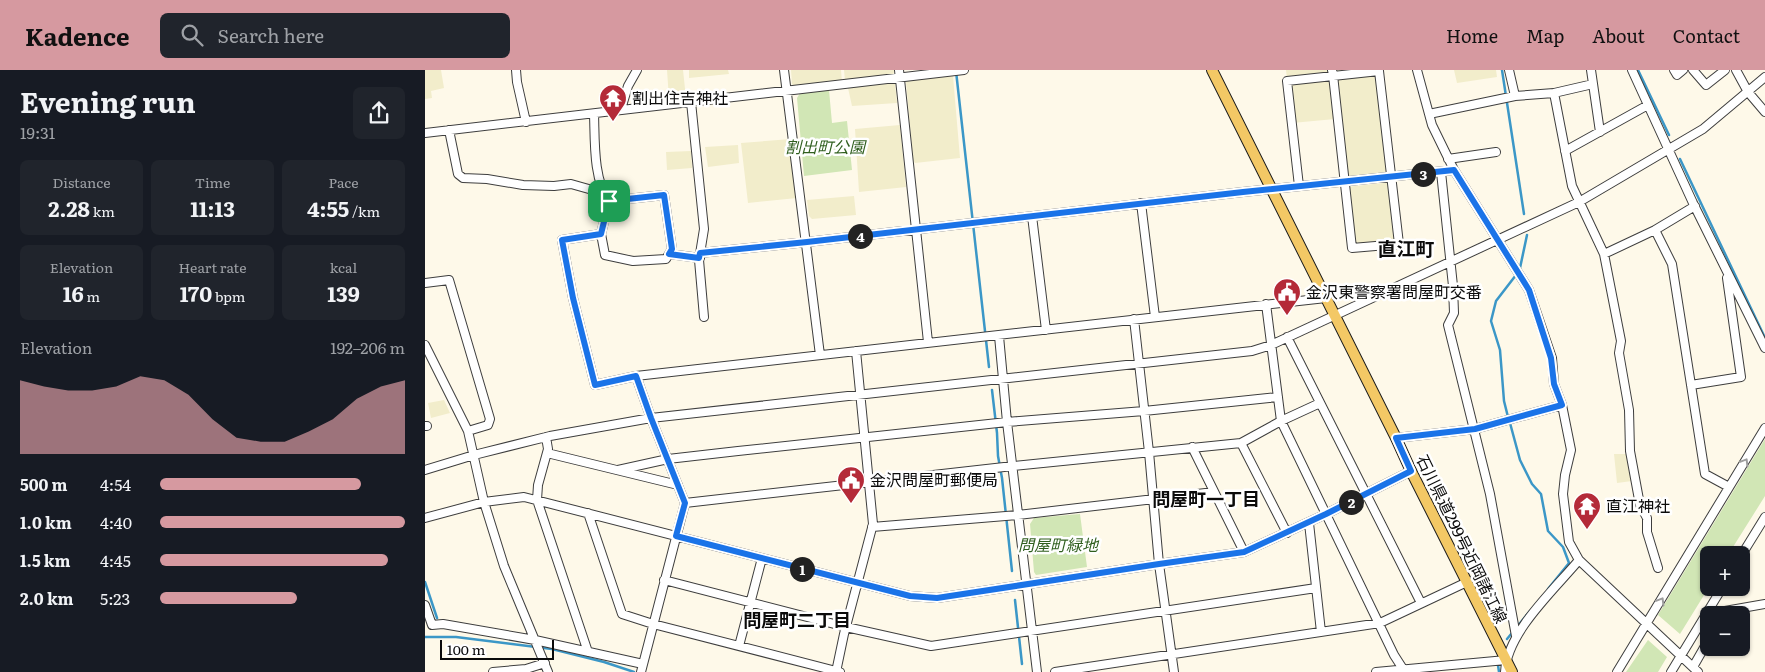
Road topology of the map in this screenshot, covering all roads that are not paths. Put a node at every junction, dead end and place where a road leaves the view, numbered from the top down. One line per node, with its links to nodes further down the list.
1 (516, 70): 30 (street)
2 (637, 70): 26 (street)
3 (784, 70): 20 (street)
4 (964, 70): 15 (street)
5 (1212, 70): 43 (main road, 石川県道299号近岡諸江線)
6 (1417, 70): 29 (street)
7 (1509, 70): 23 (street)
8 (1591, 70): 19 (street)
9 (1632, 70): 25 (street)
10 (1674, 70): 11 (street)
11 (1683, 70)
12 (1693, 70): 13 (street)
13 (1725, 70)
14 (1737, 70): 22 (street)
15 (956, 71): 17 (street)
16 (1332, 73): 40 (street); 41 (street); 42 (street)
17 (900, 74): 20 (street); 50 (street)
18 (1765, 77): 22 (street)
19 (1593, 84): 21 (street); 32 (street)
20 (786, 91): 24 (street); 54 (street)
21 (1554, 92): 23 (street); 35 (street)
22 (1748, 92): 27 (street); 34 (street)
23 (1509, 97): 29 (street)
24 (691, 102): 26 (street); 57 (street)
25 (1648, 105): 32 (street); 34 (street)
26 (621, 109): 28 (street)
27 (1765, 112)
28 (593, 114): 30 (street); 44 (street)
29 (1429, 114): 37 (street)
30 (526, 122): 31 (street)
31 (449, 130): 33 (street); 44 (street)
32 (1600, 132): 35 (street)
33 (425, 134)
34 (1668, 149): 46 (street); 48 (street)
35 (1565, 151): 46 (street)
36 (1496, 152): 37 (street)
37 (1448, 159): 38 (street)
38 (1454, 170): 39 (street); 53 (street)
39 (1441, 172): 40 (street); 58 (street)
40 (1391, 177): 41 (street); 41 (street)
41 (1345, 182): 42 (street)
42 (1299, 186): 43 (street)
43 (1271, 189): 47 (street); 61 (main road, 石川県道299号近岡諸江線)
44 (603, 193): 45 (street)
45 (609, 201): 52 (street); 55 (street)
46 (1579, 202): 53 (street); 56 (street)
47 (1141, 203): 49 (street); 65 (street)
48 (1695, 206): 51 (street); 59 (street)
49 (1032, 216): 50 (street); 67 (street)
50 (917, 229): 54 (street); 70 (street)
51 (1655, 230): 56 (street); 79 (street)
52 (601, 234): 55 (street); 77 (street)
53 (1497, 239): 58 (street); 83 (street)
54 (807, 242): 57 (street); 75 (street)
55 (669, 254): 57 (street)
56 (1604, 254): 127 (street)
57 (700, 255): 64 (street)
58 (1451, 261): 63 (street); 89 (street)
59 (1726, 270): 73 (street); 79 (street)
60 (425, 283): 90 (street)
61 (1325, 298): 62 (street); 63 (main road, 石川県道299号近岡諸江線)
62 (1266, 304): 65 (street); 72 (street)
63 (1333, 315): 69 (street); 93 (main road, 石川県道299号近岡諸江線)
64 (704, 317)
65 (1155, 317): 66 (street)
66 (1134, 320): 67 (street); 76 (street)
67 (1046, 330): 68 (street)
68 (999, 336): 70 (street); 78 (street)
69 (1287, 337): 72 (street); 82 (street)
70 (928, 342): 74 (street)
71 (425, 345): 90 (street)
72 (1271, 345): 76 (street); 81 (street)
73 (1765, 348)
74 (856, 351): 75 (street); 80 (street)
75 (820, 355): 77 (street)
76 (1138, 363): 78 (street); 84 (street)
77 (636, 376): 85 (street)
78 (1003, 379): 80 (street); 87 (street)
79 (1691, 385): 106 (street)
80 (859, 394): 85 (street); 92 (street)
81 (1278, 397): 84 (street); 86 (street)
82 (1320, 403): 86 (street); 108 (street)
83 (1562, 405): 89 (street); 125 (street)
84 (1144, 411): 87 (street); 96 (street)
85 (651, 418): 91 (street); 99 (street)
86 (1281, 421): 94 (street); 114 (street)
87 (1004, 422): 92 (street); 100 (street)
88 (1765, 428): 106 (street, one-way to 88)
89 (1475, 429): 93 (street); 146 (street)
90 (468, 431): 98 (street)
91 (546, 437): 97 (street); 98 (street)
92 (865, 437): 99 (street); 104 (street)
93 (1396, 438): 103 (main road, 石川県道299号近岡諸江線)
94 (1241, 443): 95 (street); 120 (street)
95 (1192, 447): 96 (street); 107 (street)
96 (1149, 452): 100 (street); 109 (street)
97 (547, 453): 102 (street); 110 (street)
98 (474, 455): 101 (street); 111 (street)
99 (668, 459): 102 (street); 105 (street)
100 (1013, 466): 104 (street); 115 (street)
101 (425, 470)
102 (618, 470): 105 (street)
103 (1411, 471): 108 (street); 129 (main road, 石川県道299号近岡諸江線)
104 (869, 483): 112 (street); 119 (street)
105 (678, 486): 112 (street)
106 (1729, 487): 142 (street, one-way to 106)
107 (1215, 492): 109 (street); 123 (street)
108 (1366, 494): 114 (street); 135 (street)
109 (1153, 499): 115 (street); 126 (street)
110 (537, 500): 111 (street); 113 (street); 149 (street)
111 (484, 502): 117 (street); 147 (street)
112 (685, 503): 121 (street)
113 (588, 513): 121 (street); 141 (street)
114 (1326, 514): 118 (street); 140 (street)
115 (1015, 515): 119 (street); 131 (street)
116 (1765, 517): 122 (street)
117 (425, 518)
118 (1309, 523): 120 (street); 132 (street)
119 (872, 527): 130 (street)
120 (1287, 533): 123 (street)
121 (676, 536): 124 (street); 128 (street)
122 (1747, 546)
123 (1244, 552): 126 (street)
124 (762, 558): 130 (street); 134 (street)
125 (1579, 560): 142 (street); 146 (street)
126 (1159, 564): 131 (street); 139 (street)
127 (1658, 568)
128 (664, 580): 134 (street); 141 (street)
129 (1467, 582): 135 (street); 153 (main road, 石川県道299号近岡諸江線)
130 (858, 583): 131 (street); 143 (street)
131 (1025, 584): 144 (street)
132 (1316, 588): 139 (street); 145 (street)
133 (1717, 596): 151 (street)
134 (751, 602): 143 (street); 148 (street)
135 (1421, 603): 140 (street)
136 (1765, 604): 138 (street)
137 (425, 605): 147 (street)
138 (1750, 607)
139 (1165, 610): 144 (street); 150 (street)
140 (1380, 623): 145 (street); 156 (street)
141 (653, 624): 148 (street); 155 (street)
142 (1647, 624): 151 (street); 168 (street)
143 (846, 626): 144 (street); 161 (street)
144 (1031, 630): 162 (street)
145 (1321, 632): 150 (street)
146 (1515, 634): 153 (street)
147 (536, 642): 149 (street); 154 (street)
148 (739, 646): 161 (street)
149 (588, 652): 155 (street)
150 (1171, 655): 163 (street); 164 (street)
151 (1681, 656): 157 (street); 169 (street)
152 (1701, 656): 157 (street)
153 (1506, 660): 156 (street); 166 (street); 167 (main road, 石川県道299号近岡諸江線)
154 (545, 663): 159 (street); 160 (street)
155 (642, 668)
156 (1403, 669): 158 (street)
157 (1695, 670)
158 (1394, 671): 165 (street)
159 (497, 672)
160 (548, 672)
161 (838, 672)
162 (1037, 672)
163 (1055, 672)
164 (1174, 672)
165 (1376, 672)
166 (1505, 672)
167 (1512, 672)
168 (1617, 672)
169 (1671, 672)

